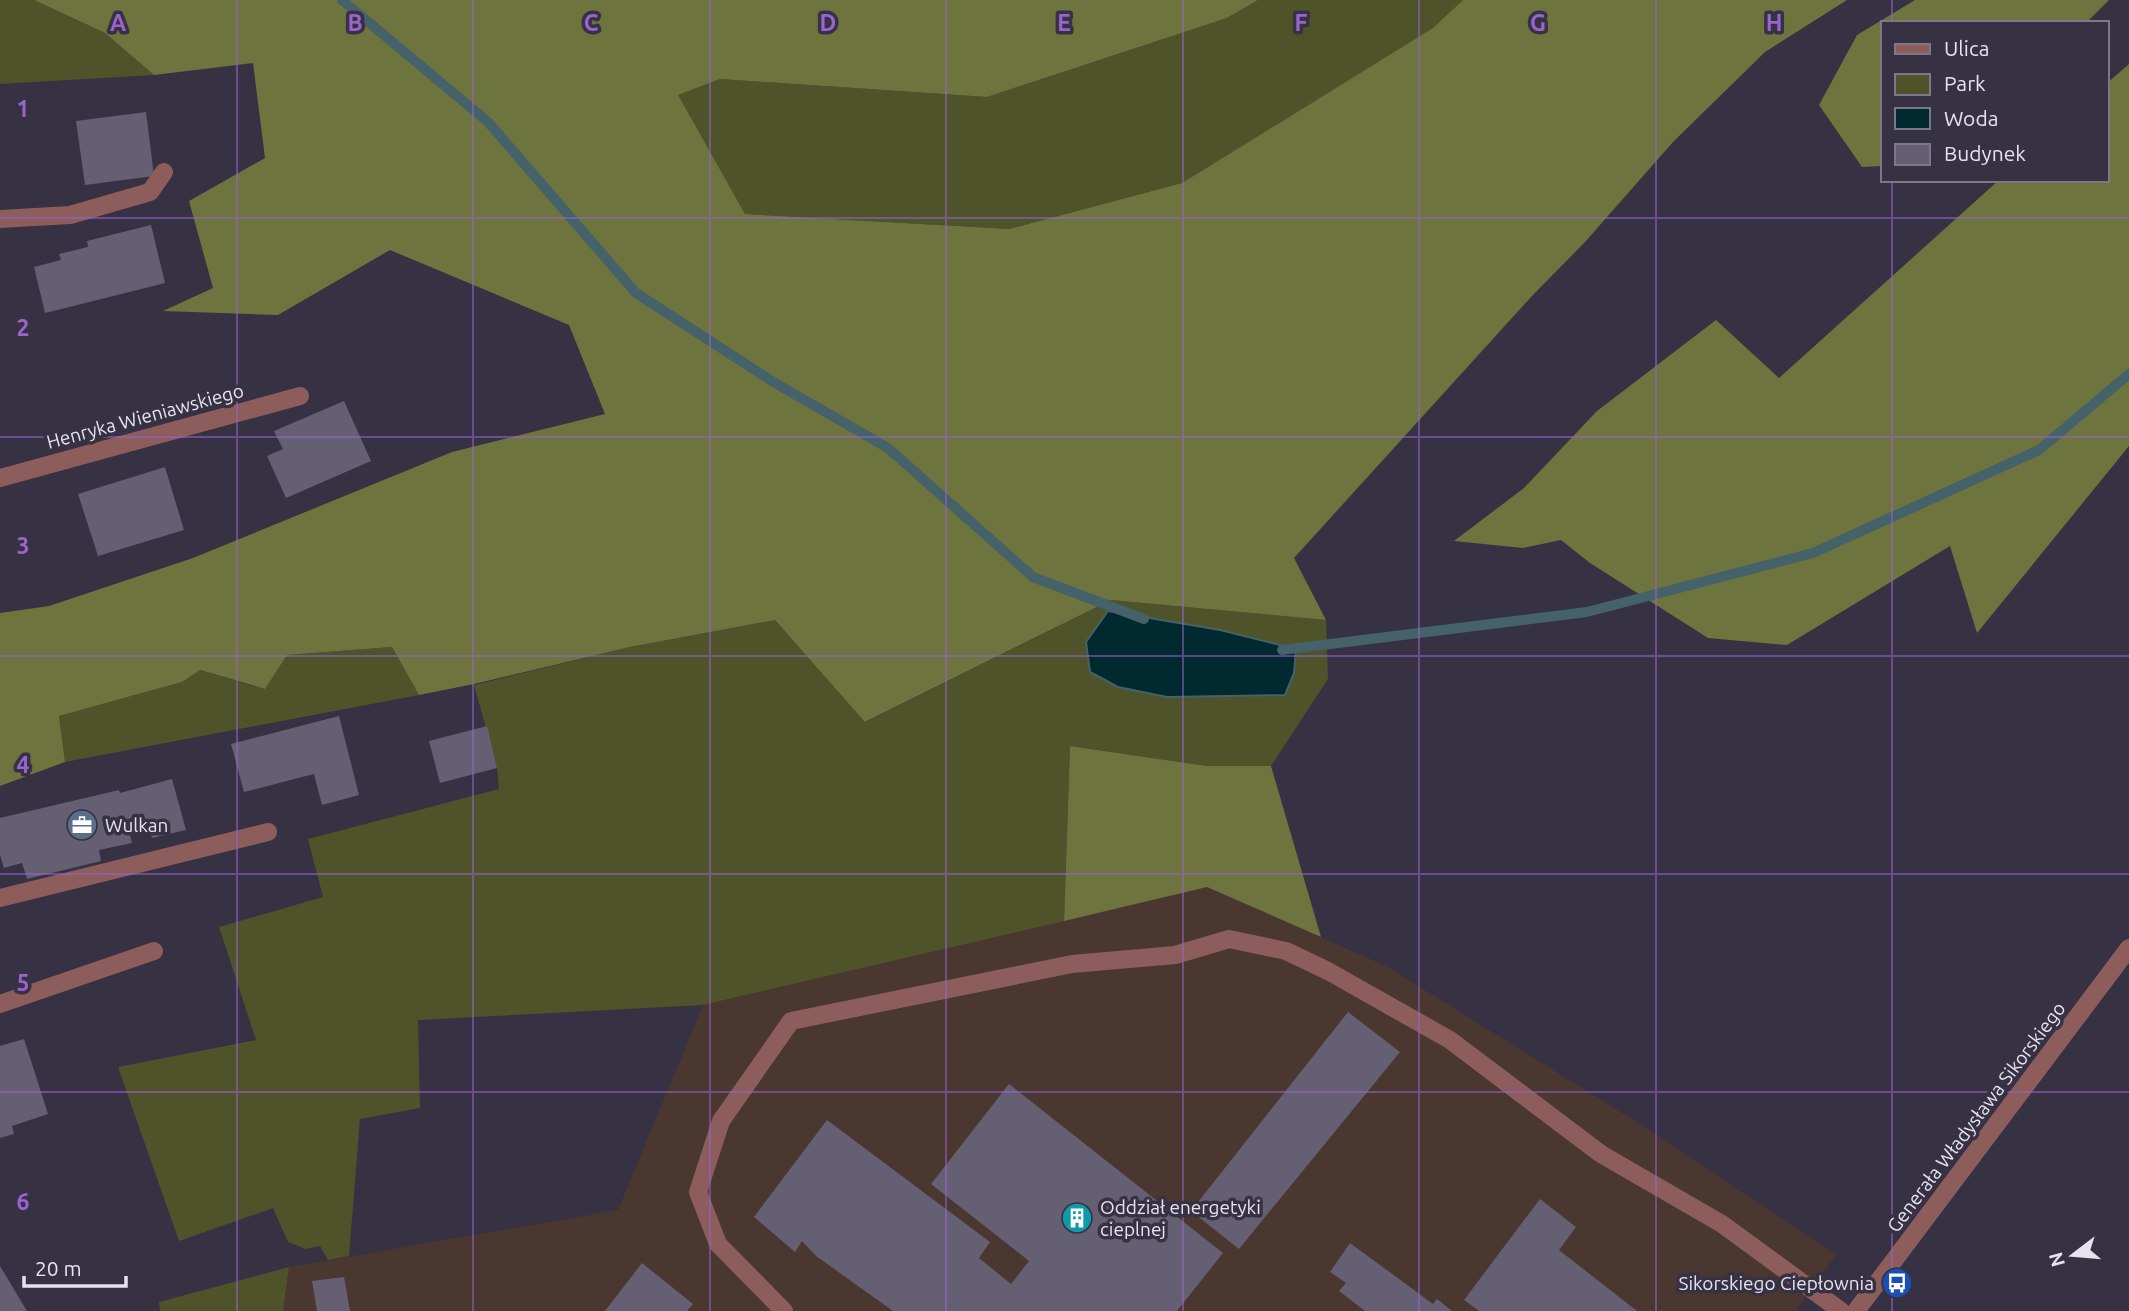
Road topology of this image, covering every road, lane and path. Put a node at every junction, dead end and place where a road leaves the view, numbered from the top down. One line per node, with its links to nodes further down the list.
1 (164, 172): 2 (street)
2 (0, 219)
3 (300, 396): 4 (street, Henryka Wieniawskiego)
4 (0, 478)
5 (268, 832): 6 (street)
6 (0, 898)
7 (2129, 948): 12 (street, Generała Władysława Sikorskiego)
8 (154, 951): 9 (street)
9 (0, 1004)
10 (784, 1311): 11 (street)
11 (1841, 1311)
12 (1856, 1311)

